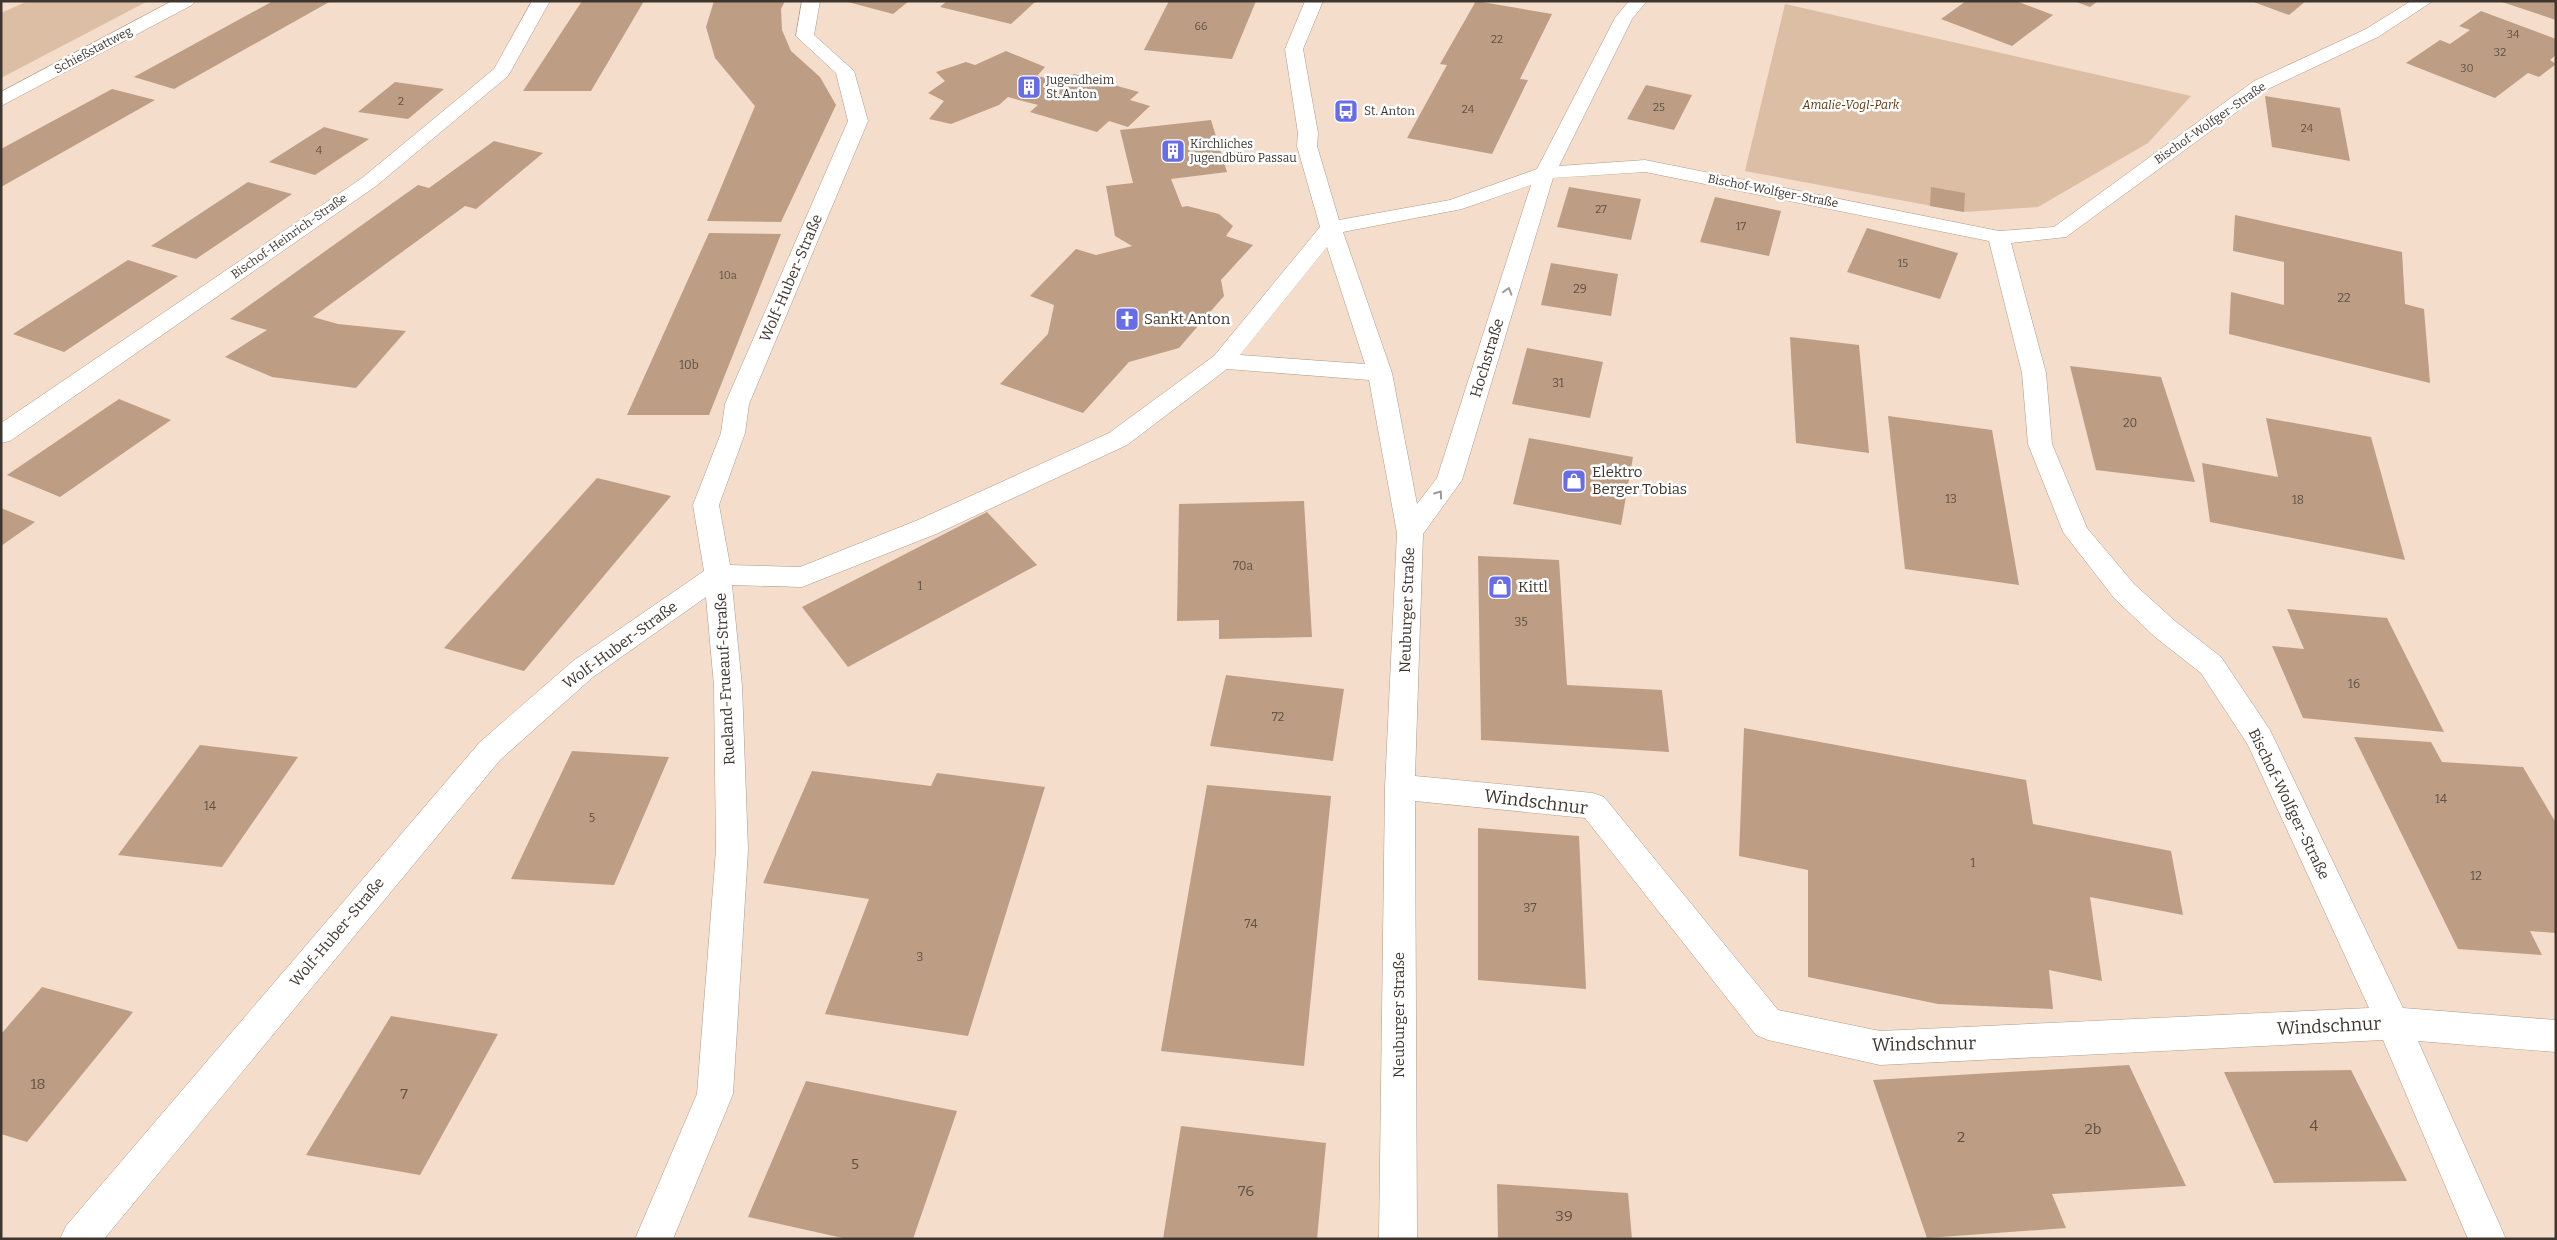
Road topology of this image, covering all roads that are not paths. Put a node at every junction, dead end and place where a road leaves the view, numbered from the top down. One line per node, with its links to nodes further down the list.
1 (186, 1): 7 (street, Schießstattweg)
2 (541, 1): 13 (street, Bischof-Heinrich-Straße)
3 (811, 1): 15 (street, Wolf-Huber-Straße)
4 (1314, 1): 9 (street, Neuburger Straße)
5 (1638, 1): 8 (street, Hochstraße)
6 (2424, 1): 10 (street, Bischof-Wolfger-Straße)
7 (1, 100)
8 (1545, 173): 9 (street); 10 (street, Bischof-Wolfger-Straße); 14 (street, Hochstraße, one-way to 8)
9 (1331, 228): 11 (street, Rueland-Frueauf-Straße); 12 (street, Neuburger Straße)
10 (1999, 237): 17 (street, Bischof-Wolfger-Straße)
11 (1222, 361): 12 (street); 15 (street, Rueland-Frueauf-Straße)
12 (1380, 373): 14 (street, Neuburger Straße)
13 (1, 434)
14 (1410, 533): 16 (street, Neuburger Straße)
15 (718, 575): 19 (street, Wolf-Huber-Straße); 20 (street, Rueland-Frueauf-Straße)
16 (1400, 786): 17 (street, Windschnur); 21 (street, Neuburger Straße)
17 (2393, 1023): 18 (street, Windschnur); 22 (street, Bischof-Wolfger-Straße)
18 (2556, 1036)
19 (79, 1239)
20 (654, 1239)
21 (1398, 1239)
22 (2487, 1239)

